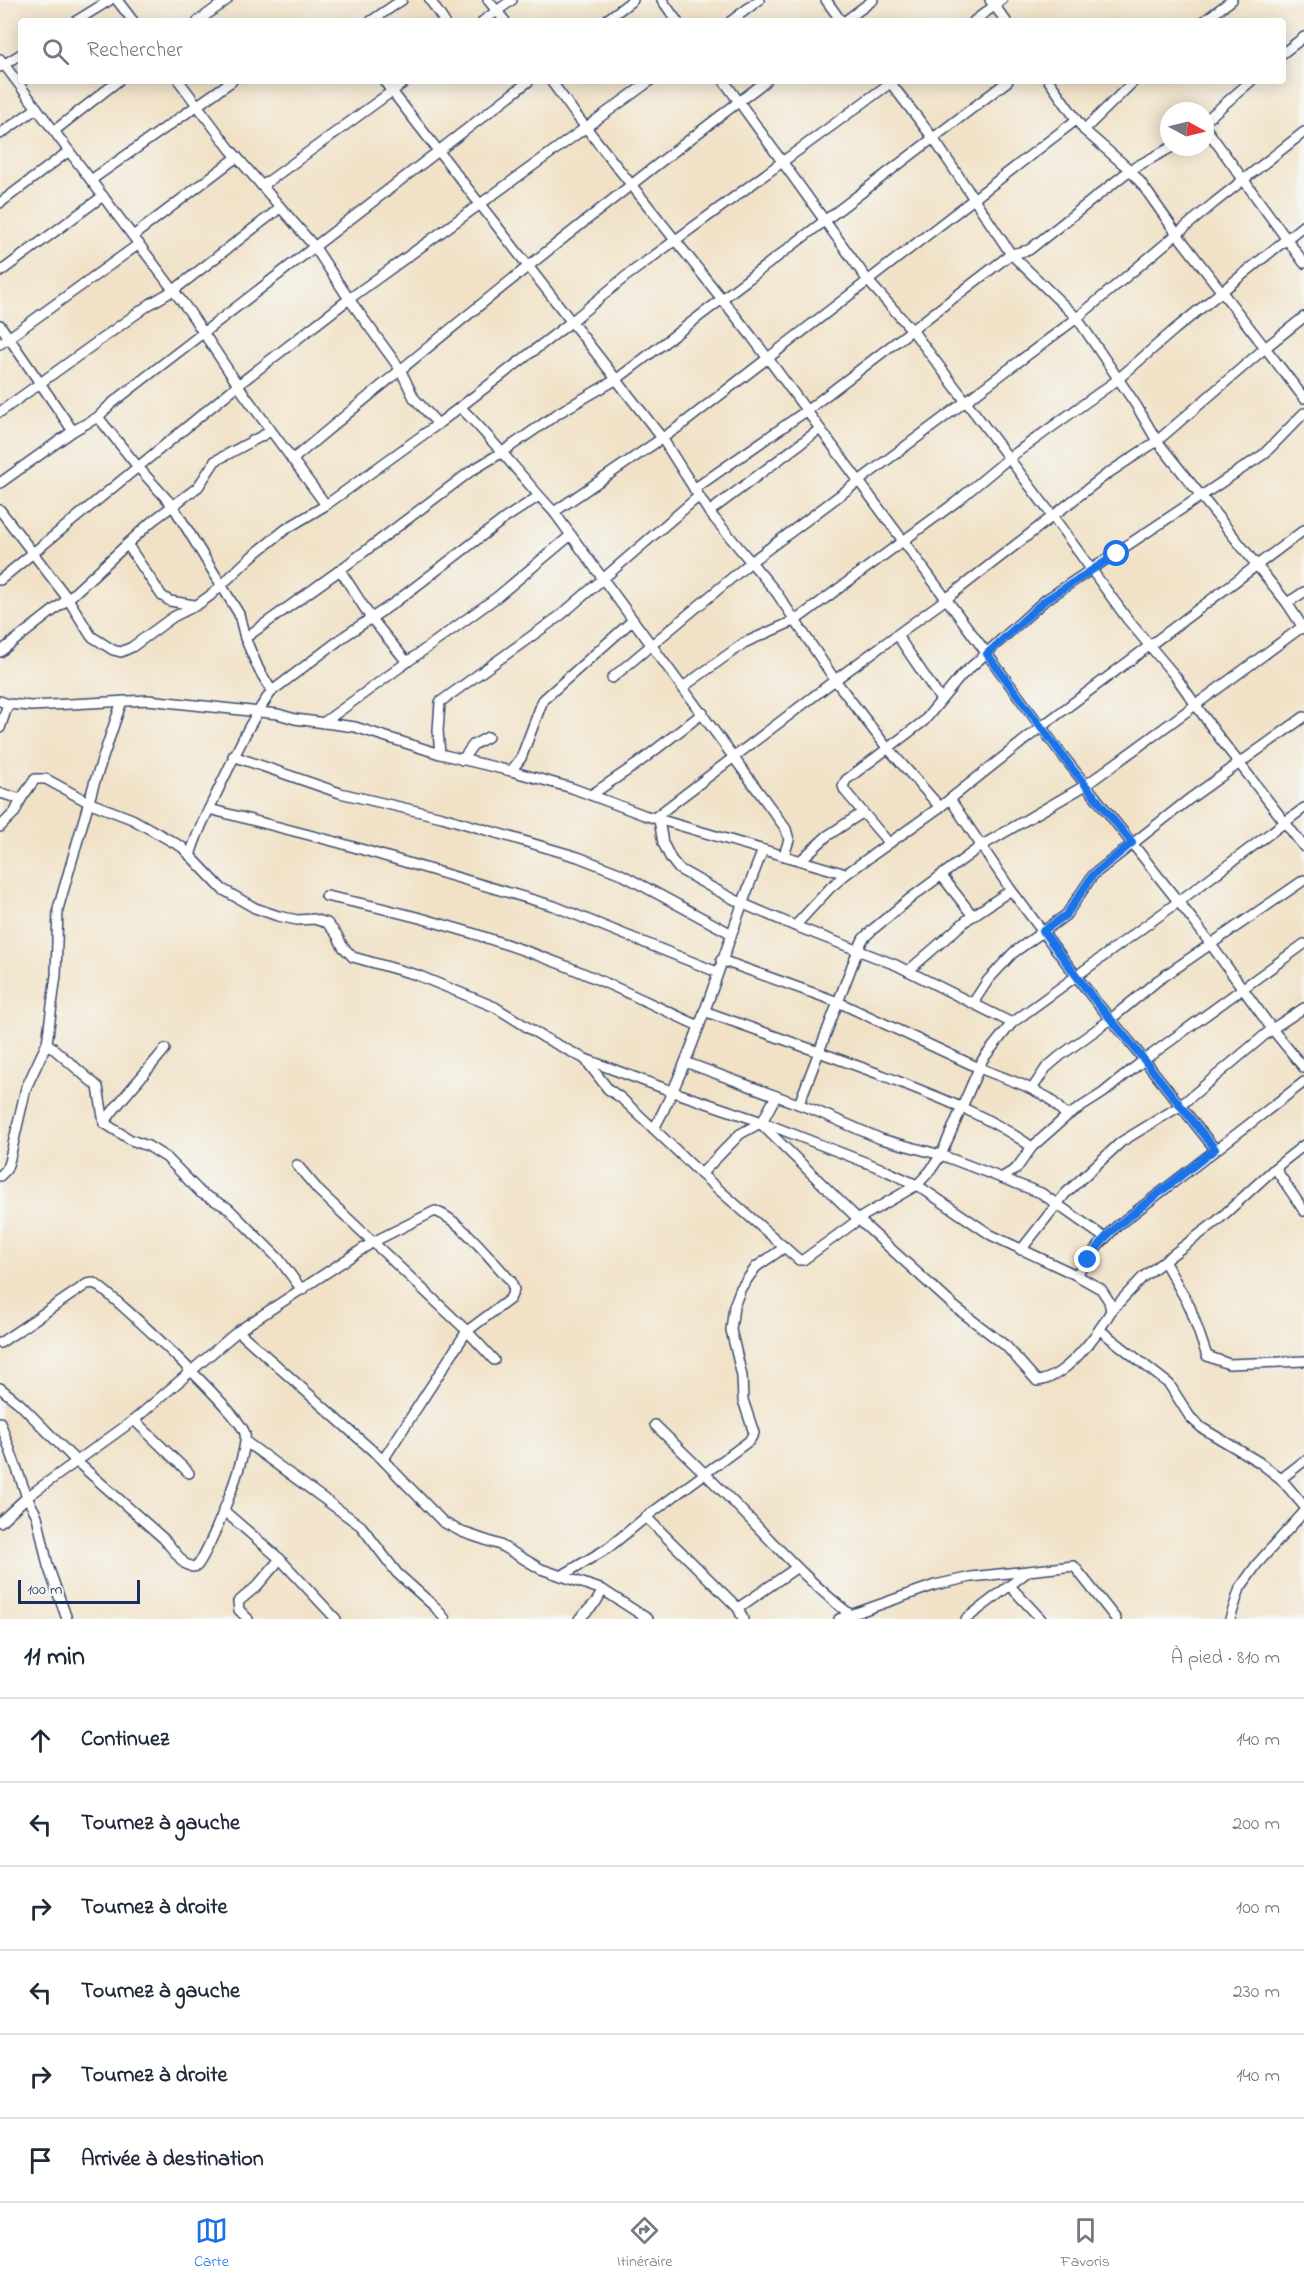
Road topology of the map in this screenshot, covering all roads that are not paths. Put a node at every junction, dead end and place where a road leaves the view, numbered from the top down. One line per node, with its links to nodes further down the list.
1 (110, 0): 16 (street)
2 (117, 0): 17 (street)
3 (227, 0): 18 (street)
4 (402, 0): 19 (street)
5 (430, 0): 20 (street)
6 (488, 0): 15 (street)
7 (512, 0): 15 (street)
8 (633, 0): 23 (street)
9 (662, 0): 24 (street)
10 (759, 0): 25 (street)
11 (826, 0): 26 (street)
12 (873, 0): 27 (street)
13 (1232, 0): 30 (street)
14 (996, 2): 28 (street); 29 (street)
15 (497, 11): 21 (street); 22 (street)
16 (81, 18)
17 (131, 18)
18 (202, 18)
19 (375, 18)
20 (442, 18)
21 (487, 18)
22 (503, 18)
23 (609, 18)
24 (675, 18)
25 (734, 18)
26 (841, 18)
27 (847, 18)
28 (977, 18)
29 (1004, 18)
30 (1208, 18)
31 (1304, 37): 32 (street)
32 (1286, 51)
33 (18, 55): 34 (street)
34 (1, 63): 54 (street)
35 (114, 84): 59 (street)
36 (181, 84): 53 (street)
37 (227, 84): 53 (street)
38 (387, 84): 51 (street)
39 (402, 84): 51 (street)
40 (525, 84): 64 (street)
41 (553, 84): 57 (street)
42 (646, 84): 57 (street)
43 (726, 84): 52 (street)
44 (762, 84): 52 (street)
45 (888, 84): 68 (street)
46 (892, 84): 62 (street)
47 (1004, 84): 62 (street)
48 (1051, 84): 56 (street)
49 (1131, 84): 58 (street)
50 (1248, 84): 55 (street)
51 (393, 91): 64 (street); 73 (street)
52 (740, 101): 68 (street); 72 (street)
53 (196, 104): 67 (street); 70 (street)
54 (37, 108): 59 (street); 61 (street)
55 (1214, 113)
56 (1076, 120): 58 (street); 75 (street)
57 (585, 127): 72 (street); 77 (street)
58 (1084, 130): 69 (street)
59 (54, 131): 65 (street)
60 (1304, 132): 71 (street)
61 (0, 134)
62 (933, 138): 75 (street); 79 (street)
63 (1214, 139): 71 (street)
64 (440, 150): 77 (street); 85 (street)
65 (69, 151): 70 (street); 76 (street)
66 (1160, 154): 69 (street)
67 (237, 157): 73 (street); 82 (street)
68 (782, 162): 79 (street); 83 (street)
69 (1130, 170): 81 (street); 86 (street)
70 (91, 180): 74 (street)
71 (1245, 180): 81 (street); 84 (street)
72 (632, 185): 83 (street); 88 (street)
73 (262, 186): 78 (street)
74 (103, 196): 82 (street); 89 (street)
75 (972, 198): 86 (street); 90 (street)
76 (0, 203)
77 (480, 204): 88 (street); 93 (street)
78 (280, 208): 85 (street); 91 (street)
79 (825, 221): 90 (street); 94 (street)
80 (1304, 225): 84 (street)
81 (1177, 234): 92 (street); 96 (street)
82 (136, 240): 91 (street); 101 (street)
83 (676, 240): 94 (street); 97 (street)
84 (1286, 240): 87 (street); 92 (street)
85 (314, 246): 93 (street); 100 (street)
86 (1011, 254): 96 (street); 99 (street)
87 (1304, 263)
88 (530, 266): 97 (street); 105 (street)
89 (0, 272)
90 (869, 282): 99 (street); 104 (street)
91 (174, 290): 100 (street); 108 (street)
92 (1222, 291): 103 (street); 107 (street)
93 (349, 299): 105 (street); 109 (street)
94 (723, 299): 104 (street); 106 (street)
95 (1304, 317): 103 (street)
96 (1077, 318): 107 (street); 111 (street)
97 (572, 322): 106 (street); 112 (street)
98 (0, 325): 101 (street)
99 (912, 330): 111 (street); 113 (street)
100 (204, 333): 109 (street); 116 (street)
101 (9, 338): 102 (street); 108 (street)
102 (0, 344)
103 (1265, 348): 110 (street); 122 (street)
104 (768, 358): 113 (street); 121 (street)
105 (400, 369): 117 (street); 125 (street)
106 (617, 379): 121 (street); 123 (street)
107 (1117, 380): 122 (street); 124 (street)
108 (39, 383): 114 (street); 119 (street)
109 (238, 386): 120 (street); 126 (street)
110 (1304, 398)
111 (965, 401): 124 (street); 127 (street)
112 (460, 407): 117 (street); 123 (street)
113 (806, 411): 118 (street); 129 (street)
114 (0, 412)
115 (1304, 413): 131 (street)
116 (98, 417): 119 (street); 126 (street)
117 (438, 424): 132 (street)
118 (820, 429): 127 (street); 136 (street)
119 (73, 431): 128 (street)
120 (272, 431): 125 (street); 133 (street)
121 (662, 438): 129 (street); 135 (street)
122 (1157, 441): 131 (street); 137 (street)
123 (501, 453): 130 (street); 145 (street)
124 (1009, 458): 137 (street); 140 (street)
125 (292, 460): 132 (street)
126 (138, 468): 133 (street); 142 (street)
127 (859, 482): 140 (street); 143 (street)
128 (0, 483)
129 (697, 493): 136 (street); 147 (street)
130 (539, 496): 135 (street); 155 (street)
131 (1199, 496): 144 (street); 146 (street)
132 (326, 505): 149 (street)
133 (173, 506): 141 (street); 149 (street)
134 (0, 510): 142 (street)
135 (554, 512): 139 (street)
136 (709, 512): 143 (street)
137 (1054, 518): 146 (street); 152 (street)
138 (1304, 530): 144 (street)
139 (572, 536): 147 (street); 165 (street)
140 (903, 541): 152 (street); 157 (street)
141 (127, 544): 151 (street); 154 (street)
142 (32, 553): 148 (street); 151 (street)
143 (752, 561): 157 (street); 161 (street)
144 (1258, 567): 153 (street); 162 (street)
145 (340, 570): 155 (street); 160 (street)
146 (1092, 570): 162 (street); 164 (street)
147 (603, 579): 156 (street); 182 (street)
148 (0, 580)
149 (222, 585): 154 (street); 160 (street)
150 (1304, 592): 153 (street)
151 (68, 599): 154 (street); 163 (street)
152 (946, 600): 159 (street); 164 (street)
153 (1287, 603): 158 (street)
154 (197, 605)
155 (371, 618): 165 (street); 169 (street)
156 (633, 620): 161 (street); 187 (street)
157 (796, 620): 167 (street); 168 (street)
158 (1303, 628): 173 (street)
159 (897, 635): 167 (street); 170 (street)
160 (245, 638): 169 (street)
161 (652, 646): 166 (street); 168 (street)
162 (1150, 646): 173 (street); 178 (street)
163 (0, 652)
164 (987, 654): 170 (street); 178 (street)
165 (407, 662): 177 (street)
166 (612, 678)
167 (835, 680): 181 (street); 184 (street)
168 (683, 687): 175 (street)
169 (272, 691): 174 (street)
170 (941, 700): 181 (street)
171 (122, 701): 172 (street); 174 (street); 193 (street)
172 (4, 703): 179 (street)
173 (1196, 706): 186 (street); 188 (street)
174 (257, 711): 177 (street); 183 (street)
175 (703, 713): 184 (street); 190 (street)
176 (1304, 717): 186 (street)
177 (323, 723): 182 (street)
178 (1041, 727): 188 (street); 192 (street)
179 (0, 728)
180 (488, 737): 185 (street)
181 (888, 748): 194 (street); 197 (street)
182 (440, 754): 185 (street)
183 (232, 756): 196 (street); 219 (street)
184 (735, 756): 198 (street); 206 (street)
185 (462, 760): 187 (street)
186 (1239, 763): 199 (street); 202 (street)
187 (511, 771): 190 (street)
188 (1086, 785): 202 (street); 203 (street)
189 (0, 793): 191 (street)
190 (591, 795): 198 (street)
191 (21, 798): 193 (street); 200 (street)
192 (950, 799): 194 (street); 203 (street)
193 (88, 802): 207 (street); 236 (street)
194 (940, 807): 201 (street)
195 (1304, 808): 199 (street)
196 (209, 809): 207 (street); 224 (street)
197 (862, 813): 201 (street); 208 (street)
198 (657, 819): 205 (street); 215 (street)
199 (1285, 821): 204 (street); 214 (street)
200 (0, 827)
201 (888, 842): 209 (street)
202 (1132, 843): 214 (street); 218 (street)
203 (981, 846): 210 (street); 212 (street)
204 (1304, 847)
205 (763, 850): 206 (street); 215 (street)
206 (784, 855): 208 (street)
207 (190, 856): 239 (street)
208 (801, 860): 209 (street)
209 (846, 874): 217 (street)
210 (941, 875): 216 (street); 222 (street)
211 (1304, 880): 220 (street)
212 (1011, 890): 216 (street); 218 (street)
213 (326, 896): 234 (street)
214 (1179, 902): 220 (street); 226 (street)
215 (741, 903): 217 (street); 219 (street)
216 (973, 916): 225 (street)
217 (795, 926): 222 (street)
218 (1043, 931): 226 (street); 229 (street)
219 (730, 933): 223 (street)
220 (1211, 943): 227 (street); 232 (street)
221 (1304, 944): 227 (street)
222 (858, 950): 225 (street); 228 (street)
223 (721, 960): 224 (street); 228 (street)
224 (717, 972): 231 (street)
225 (908, 972): 229 (street)
226 (1077, 976): 232 (street); 233 (street)
227 (1244, 989): 235 (street); 240 (street)
228 (838, 1002): 238 (street); 242 (street)
229 (973, 1003): 233 (street)
230 (1304, 1008): 235 (street)
231 (704, 1011): 234 (street); 238 (street)
232 (1111, 1019): 240 (street); 245 (street)
233 (1012, 1023): 242 (street)
234 (699, 1026): 241 (street)
235 (1272, 1029): 243 (street); 250 (street)
236 (47, 1043): 252 (street); 262 (street)
237 (165, 1049): 252 (street)
238 (819, 1052): 248 (street); 249 (street)
239 (585, 1059): 246 (street); 254 (street)
240 (1144, 1060): 250 (street); 251 (street)
241 (685, 1062): 246 (street); 247 (street)
242 (979, 1068): 245 (street); 249 (street)
243 (1304, 1068)
244 (1304, 1082): 257 (street)
245 (1032, 1089): 251 (street)
246 (674, 1092): 253 (street); 254 (street)
247 (776, 1096): 248 (street); 253 (street)
248 (799, 1104): 258 (street)
249 (962, 1106): 256 (street); 258 (street)
250 (1180, 1106): 257 (street); 265 (street)
251 (1067, 1116): 256 (street)
252 (104, 1123): 274 (street)
253 (761, 1123): 261 (street); 264 (street); 267 (street)
254 (654, 1129): 261 (street)
255 (1304, 1145): 260 (street)
256 (1032, 1146): 263 (street)
257 (1215, 1149): 268 (street)
258 (941, 1155): 263 (street); 264 (street)
259 (297, 1165): 269 (street)
260 (1275, 1168): 266 (street); 272 (street)
261 (701, 1174): 270 (street)
262 (0, 1176)
263 (1001, 1178): 265 (street)
264 (917, 1185): 267 (street); 271 (street)
265 (1057, 1203): 268 (street); 271 (street)
266 (1304, 1211)
267 (859, 1220): 270 (street); 276 (street)
268 (1105, 1238): 273 (street)
269 (373, 1242): 274 (street); 278 (street); 278 (street)
270 (785, 1247): 292 (street)
271 (1021, 1250): 273 (street)
272 (1164, 1261): 275 (street); 281 (street)
273 (1076, 1275): 275 (street)
274 (302, 1290): 277 (street)
275 (1111, 1311): 276 (street)
276 (1100, 1330): 293 (street)
277 (238, 1331): 282 (street); 288 (street)
278 (467, 1331): 280 (street); 288 (street)
279 (0, 1343): 282 (street)
280 (494, 1360)
281 (1304, 1361)
282 (192, 1372): 284 (street); 287 (street)
283 (0, 1388): 289 (street)
284 (134, 1420): 289 (street); 291 (street)
285 (0, 1422): 294 (street)
286 (655, 1425): 292 (street)
287 (246, 1442): 296 (street); 311 (street)
288 (383, 1460): 303 (street)
289 (76, 1461): 294 (street); 296 (street)
290 (1304, 1461): 293 (street)
291 (189, 1473)
292 (705, 1473): 298 (street); 301 (street)
293 (1281, 1479): 295 (street)
294 (27, 1497): 299 (street); 308 (street)
295 (1304, 1506)
296 (223, 1510): 300 (street)
297 (1304, 1512): 319 (street)
298 (646, 1516): 303 (street); 306 (street)
299 (0, 1522)
300 (280, 1558): 309 (street); 310 (street)
301 (796, 1568): 306 (street); 307 (street)
302 (1026, 1573): 304 (street); 307 (street); 318 (street)
303 (561, 1576): 305 (street)
304 (1010, 1586): 316 (street); 317 (street)
305 (603, 1590): 312 (street); 313 (street)
306 (738, 1608): 314 (street)
307 (851, 1615): 315 (street)
308 (67, 1619)
309 (248, 1619)
310 (336, 1619)
311 (445, 1619)
312 (579, 1619)
313 (648, 1619)
314 (743, 1619)
315 (839, 1619)
316 (966, 1619)
317 (1041, 1619)
318 (1116, 1619)
319 (1230, 1619)

